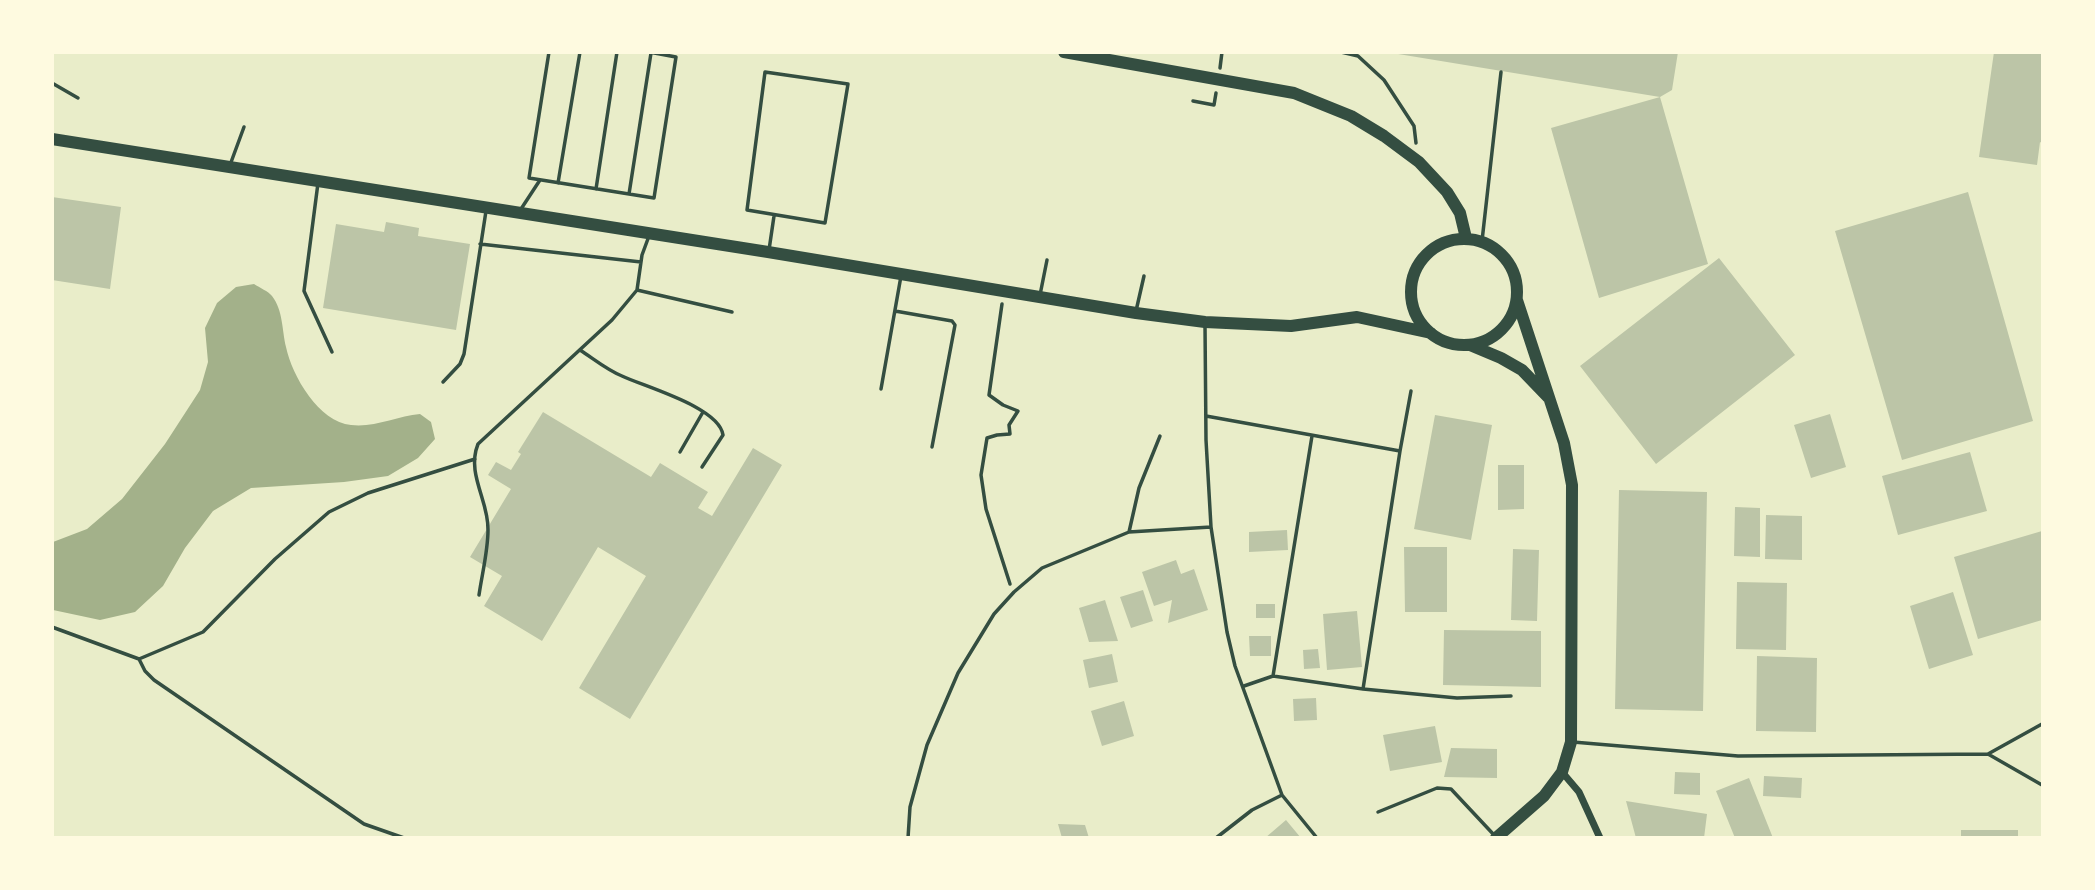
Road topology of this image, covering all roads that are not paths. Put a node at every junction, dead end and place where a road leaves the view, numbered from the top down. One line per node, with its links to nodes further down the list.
1 (549, 52): 14 (lane)
2 (580, 52): 16 (lane)
3 (617, 52): 17 (lane)
4 (1064, 52): 6 (main road)
5 (650, 53): 18 (lane); 18 (lane)
6 (1093, 55): 7 (main road)
7 (1124, 58): 23 (main road)
8 (1501, 72): 24 (lane)
9 (52, 83): 10 (lane)
10 (78, 98)
11 (244, 127): 13 (lane)
12 (52, 139): 13 (main road)
13 (229, 167): 15 (main road)
14 (540, 180): 16 (lane); 20 (lane)
15 (319, 181): 19 (main road); 41 (lane)
16 (558, 183): 17 (lane)
17 (596, 189): 18 (lane)
18 (629, 194)
19 (486, 209): 20 (main road); 25 (lane)
20 (518, 213): 22 (main road)
21 (775, 216): 21 (lane); 26 (lane)
22 (650, 234): 26 (main road); 28 (lane)
23 (1466, 238): 24 (main road); 38 (main road)
24 (1482, 241): 33 (main road)
25 (480, 244): 28 (lane); 42 (lane)
26 (768, 252): 29 (main road)
27 (1046, 260): 32 (lane)
28 (641, 262): 31 (lane)
29 (901, 274): 32 (main road); 34 (lane)
30 (1144, 276): 36 (lane)
31 (637, 290): 35 (lane); 40 (lane)
32 (1040, 297): 36 (main road)
33 (1517, 300): 39 (main road); 45 (main road)
34 (895, 310): 43 (lane); 50 (lane)
35 (732, 313)
36 (1136, 313): 37 (main road)
37 (1205, 322): 38 (main road); 47 (lane)
38 (1431, 333): 39 (main road)
39 (1470, 345): 45 (main road)
40 (580, 350): 46 (lane); 53 (lane)
41 (332, 352)
42 (443, 382)
43 (881, 389)
44 (1411, 391): 52 (lane)
45 (1550, 400): 65 (main road)
46 (702, 412): 51 (lane); 54 (lane)
47 (1206, 416): 49 (lane); 55 (lane)
48 (1160, 436): 56 (lane)
49 (1312, 436): 52 (lane); 60 (lane)
50 (932, 447)
51 (680, 452)
52 (1400, 452): 62 (lane)
53 (475, 459): 57 (lane); 59 (lane)
54 (702, 467)
55 (1211, 527): 56 (lane); 61 (lane)
56 (1129, 532): 73 (lane)
57 (479, 595)
58 (52, 627): 59 (lane)
59 (139, 659): 72 (lane)
60 (1273, 676): 61 (lane); 62 (lane)
61 (1243, 686): 69 (lane)
62 (1363, 690): 63 (lane)
63 (1511, 696)
64 (2042, 723): 66 (lane)
65 (1571, 742): 66 (lane); 67 (main road)
66 (1988, 754): 68 (lane)
67 (1562, 772): 71 (main road); 76 (street)
68 (2042, 785)
69 (1282, 795): 74 (lane); 75 (lane)
70 (1378, 813): 71 (lane)
71 (1496, 837)
72 (404, 838)
73 (908, 838)
74 (1216, 838)
75 (1317, 838)
76 (1600, 838)

